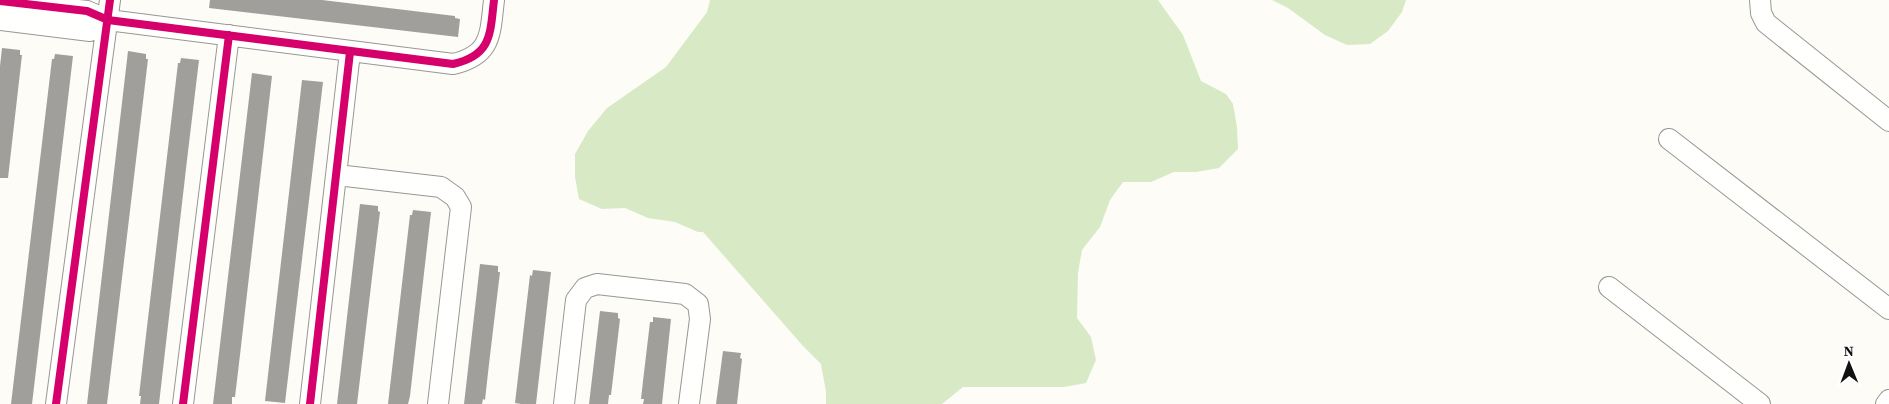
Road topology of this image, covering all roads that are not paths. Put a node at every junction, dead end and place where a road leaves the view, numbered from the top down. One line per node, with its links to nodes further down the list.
1 (110, 0): 6 (street)
2 (494, 0): 8 (street)
3 (1760, 0): 9 (street)
4 (0, 1): 6 (street)
5 (0, 20): 6 (street)
6 (108, 20): 7 (street); 15 (street)
7 (229, 35): 8 (street); 16 (street)
8 (350, 52): 11 (street)
9 (1889, 121)
10 (1670, 139): 13 (street)
11 (337, 175): 17 (street); 18 (street)
12 (1609, 286): 21 (street)
13 (1889, 309)
14 (1889, 400): 22 (street)
15 (56, 404)
16 (182, 404)
17 (310, 404)
18 (438, 404)
19 (564, 404): 20 (street)
20 (689, 404)
21 (1760, 404)
22 (1886, 404)

